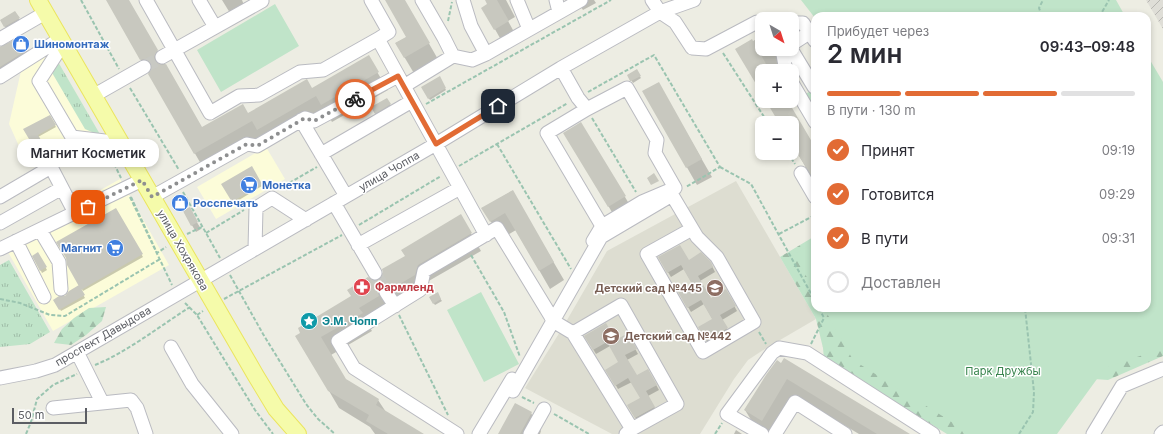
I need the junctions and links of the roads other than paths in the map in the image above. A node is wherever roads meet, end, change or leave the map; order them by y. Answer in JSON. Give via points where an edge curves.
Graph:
{"nodes":[{"id":1,"x":146,"y":0,"type":"edge"},
{"id":2,"x":199,"y":0,"type":"edge"},
{"id":3,"x":261,"y":0,"type":"edge"},
{"id":4,"x":370,"y":0,"type":"edge"},
{"id":5,"x":422,"y":0,"type":"edge"},
{"id":6,"x":464,"y":0,"type":"edge"},
{"id":7,"x":517,"y":0,"type":"edge"},
{"id":8,"x":581,"y":0,"type":"edge"},
{"id":9,"x":652,"y":0,"type":"edge"},
{"id":10,"x":694,"y":0,"type":"edge"},
{"id":11,"x":558,"y":6,"type":"edge"},
{"id":12,"x":42,"y":7,"type":"edge"},
{"id":13,"x":660,"y":12,"type":"junction"},
{"id":14,"x":755,"y":23,"type":"edge"},
{"id":15,"x":799,"y":23,"type":"edge"},
{"id":16,"x":215,"y":27,"type":"junction"},
{"id":17,"x":529,"y":29,"type":"junction"},
{"id":18,"x":811,"y":35,"type":"edge"},
{"id":19,"x":811,"y":37,"type":"edge"},
{"id":20,"x":0,"y":39,"type":"edge"},
{"id":21,"x":378,"y":39,"type":"junction"},
{"id":22,"x":62,"y":41,"type":"junction"},
{"id":23,"x":799,"y":42,"type":"edge"},
{"id":24,"x":174,"y":50,"type":"junction"},
{"id":25,"x":486,"y":54,"type":"junction"},
{"id":26,"x":453,"y":56,"type":"junction"},
{"id":27,"x":792,"y":56,"type":"edge"},
{"id":28,"x":162,"y":57,"type":"tunnel mouth"},
{"id":29,"x":144,"y":67,"type":"tunnel mouth"},
{"id":30,"x":561,"y":68,"type":"junction"},
{"id":31,"x":0,"y":77,"type":"edge"},
{"id":32,"x":401,"y":81,"type":"junction"},
{"id":33,"x":811,"y":83,"type":"edge"},
{"id":34,"x":799,"y":95,"type":"edge"},
{"id":35,"x":94,"y":96,"type":"junction"},
{"id":36,"x":412,"y":101,"type":"junction"},
{"id":37,"x":586,"y":109,"type":"junction"},
{"id":38,"x":811,"y":115,"type":"edge"},
{"id":39,"x":301,"y":120,"type":"junction"},
{"id":40,"x":121,"y":143,"type":"junction"},
{"id":41,"x":436,"y":144,"type":"junction"},
{"id":42,"x":321,"y":154,"type":"junction"},
{"id":43,"x":801,"y":174,"type":"dead end"},
{"id":44,"x":142,"y":180,"type":"junction"},
{"id":45,"x":62,"y":188,"type":"junction"},
{"id":46,"x":460,"y":188,"type":"junction"},
{"id":47,"x":811,"y":190,"type":"edge"},
{"id":48,"x":346,"y":196,"type":"junction"},
{"id":49,"x":0,"y":197,"type":"edge"},
{"id":50,"x":152,"y":197,"type":"junction"},
{"id":51,"x":334,"y":203,"type":"junction"},
{"id":52,"x":75,"y":213,"type":"junction"},
{"id":53,"x":306,"y":220,"type":"junction"},
{"id":54,"x":0,"y":223,"type":"edge"},
{"id":55,"x":602,"y":226,"type":"junction"},
{"id":56,"x":692,"y":229,"type":"junction"},
{"id":57,"x":40,"y":230,"type":"junction"},
{"id":58,"x":486,"y":235,"type":"junction"},
{"id":59,"x":16,"y":242,"type":"junction"},
{"id":60,"x":358,"y":245,"type":"junction"},
{"id":61,"x":0,"y":249,"type":"edge"},
{"id":62,"x":255,"y":249,"type":"junction"},
{"id":63,"x":375,"y":273,"type":"tunnel mouth"},
{"id":64,"x":200,"y":281,"type":"junction"},
{"id":65,"x":60,"y":289,"type":"dead end"},
{"id":66,"x":386,"y":292,"type":"tunnel mouth"},
{"id":67,"x":44,"y":297,"type":"dead end"},
{"id":68,"x":395,"y":306,"type":"junction"},
{"id":69,"x":551,"y":318,"type":"junction"},
{"id":70,"x":573,"y":332,"type":"junction"},
{"id":71,"x":171,"y":346,"type":"dead end"},
{"id":72,"x":77,"y":352,"type":"junction"},
{"id":73,"x":1163,"y":369,"type":"edge"},
{"id":74,"x":0,"y":378,"type":"edge"},
{"id":75,"x":512,"y":391,"type":"dead end"},
{"id":76,"x":102,"y":402,"type":"junction"},
{"id":77,"x":53,"y":408,"type":"dead end"},
{"id":78,"x":544,"y":409,"type":"dead end"},
{"id":79,"x":629,"y":432,"type":"edge"},
{"id":80,"x":146,"y":434,"type":"edge"},
{"id":81,"x":232,"y":434,"type":"edge"},
{"id":82,"x":298,"y":434,"type":"edge"},
{"id":83,"x":457,"y":434,"type":"edge"},
{"id":84,"x":479,"y":434,"type":"edge"},
{"id":85,"x":530,"y":434,"type":"edge"},
{"id":86,"x":762,"y":434,"type":"edge"},
{"id":87,"x":775,"y":434,"type":"edge"},
{"id":88,"x":845,"y":434,"type":"edge"},
{"id":89,"x":933,"y":434,"type":"edge"},
{"id":90,"x":1093,"y":434,"type":"edge"}],
"edges":[{"from":1,"to":24,"type":"street"},
{"from":2,"to":16,"type":"street"},
{"from":3,"to":16,"type":"street"},
{"from":4,"to":21,"type":"street","via":[[389,32]]},
{"from":5,"to":26,"type":"street"},
{"from":6,"to":25,"type":"street","via":[[471,26]]},
{"from":7,"to":17,"type":"street"},
{"from":8,"to":11,"type":"street"},
{"from":9,"to":13,"type":"street"},
{"from":10,"to":13,"type":"street","name":"улица Чоппа"},
{"from":11,"to":17,"type":"street"},
{"from":12,"to":20,"type":"street"},
{"from":12,"to":22,"type":"main road","name":"улица Хохрякова"},
{"from":13,"to":14,"type":"street","via":[[675,22],[692,48],[706,49]]},
{"from":13,"to":30,"type":"street","name":"улица Чоппа"},
{"from":15,"to":18,"type":"street","via":[[803,23]]},
{"from":16,"to":24,"type":"street"},
{"from":17,"to":25,"type":"street"},
{"from":19,"to":23,"type":"street"},
{"from":21,"to":24,"type":"street","via":[[323,70],[300,72],[259,95],[239,96],[210,113]]},
{"from":21,"to":32,"type":"street"},
{"from":22,"to":31,"type":"street"},
{"from":22,"to":35,"type":"main road","name":"улица Хохрякова"},
{"from":22,"to":40,"type":"street","via":[[38,81],[72,137]]},
{"from":24,"to":28,"type":"street"},
{"from":25,"to":26,"type":"street","via":[[472,60]]},
{"from":26,"to":32,"type":"street"},
{"from":27,"to":33,"type":"street"},
{"from":29,"to":35,"type":"street"},
{"from":30,"to":37,"type":"street"},
{"from":30,"to":41,"type":"street","name":"улица Чоппа"},
{"from":32,"to":36,"type":"street"},
{"from":32,"to":39,"type":"street","via":[[314,121],[305,118]]},
{"from":34,"to":38,"type":"street"},
{"from":35,"to":40,"type":"main road","name":"улица Хохрякова"},
{"from":36,"to":41,"type":"street"},
{"from":36,"to":42,"type":"street"},
{"from":37,"to":55,"type":"street","via":[[547,133]]},
{"from":37,"to":55,"type":"street","via":[[627,88],[657,140],[655,153],[675,188],[642,202]]},
{"from":39,"to":42,"type":"street"},
{"from":39,"to":50,"type":"street","via":[[257,146],[247,144]]},
{"from":40,"to":44,"type":"main road","name":"улица Хохрякова"},
{"from":41,"to":46,"type":"street"},
{"from":41,"to":48,"type":"street","name":"улица Чоппа"},
{"from":42,"to":48,"type":"street"},
{"from":43,"to":47,"type":"street"},
{"from":44,"to":50,"type":"main road","name":"улица Хохрякова"},
{"from":44,"to":52,"type":"street"},
{"from":45,"to":49,"type":"street","via":[[51,167]]},
{"from":45,"to":52,"type":"street"},
{"from":45,"to":54,"type":"street"},
{"from":46,"to":58,"type":"street"},
{"from":46,"to":60,"type":"street"},
{"from":48,"to":51,"type":"street","name":"улица Чоппа"},
{"from":50,"to":64,"type":"main road","name":"улица Хохрякова"},
{"from":51,"to":53,"type":"street","name":"улица Чоппа"},
{"from":51,"to":60,"type":"street"},
{"from":52,"to":57,"type":"street"},
{"from":53,"to":62,"type":"street","name":"улица Чоппа"},
{"from":53,"to":62,"type":"street","via":[[272,198],[256,208]]},
{"from":55,"to":69,"type":"street"},
{"from":56,"to":56,"type":"street","via":[[717,257],[754,322],[702,352],[647,254]]},
{"from":56,"to":69,"type":"street","via":[[672,195],[601,237]]},
{"from":57,"to":59,"type":"street"},
{"from":57,"to":65,"type":"street","via":[[59,262]]},
{"from":58,"to":68,"type":"street","via":[[424,271],[420,290]]},
{"from":58,"to":69,"type":"street","via":[[497,228]]},
{"from":59,"to":61,"type":"street"},
{"from":59,"to":67,"type":"street"},
{"from":60,"to":63,"type":"street"},
{"from":62,"to":64,"type":"street","name":"улица Чоппа"},
{"from":64,"to":72,"type":"street","name":"проспект Давыдова"},
{"from":64,"to":82,"type":"main road","name":"улица Хохрякова","via":[[276,409]]},
{"from":66,"to":68,"type":"street"},
{"from":68,"to":83,"type":"street","via":[[338,341],[354,368]]},
{"from":69,"to":70,"type":"street"},
{"from":69,"to":75,"type":"street"},
{"from":69,"to":84,"type":"street"},
{"from":70,"to":79,"type":"street"},
{"from":70,"to":79,"type":"street","via":[[621,305],[677,404]]},
{"from":71,"to":81,"type":"street","via":[[192,384]]},
{"from":72,"to":74,"type":"street","name":"проспект Давыдова","via":[[55,365]]},
{"from":72,"to":76,"type":"street"},
{"from":73,"to":90,"type":"street","via":[[1122,386]]},
{"from":76,"to":77,"type":"street"},
{"from":76,"to":80,"type":"street","via":[[131,400],[137,408]]},
{"from":78,"to":85,"type":"street"},
{"from":86,"to":89,"type":"street","via":[[728,414],[772,353],[779,348],[806,353]]},
{"from":87,"to":88,"type":"street","via":[[795,402]]}]}
